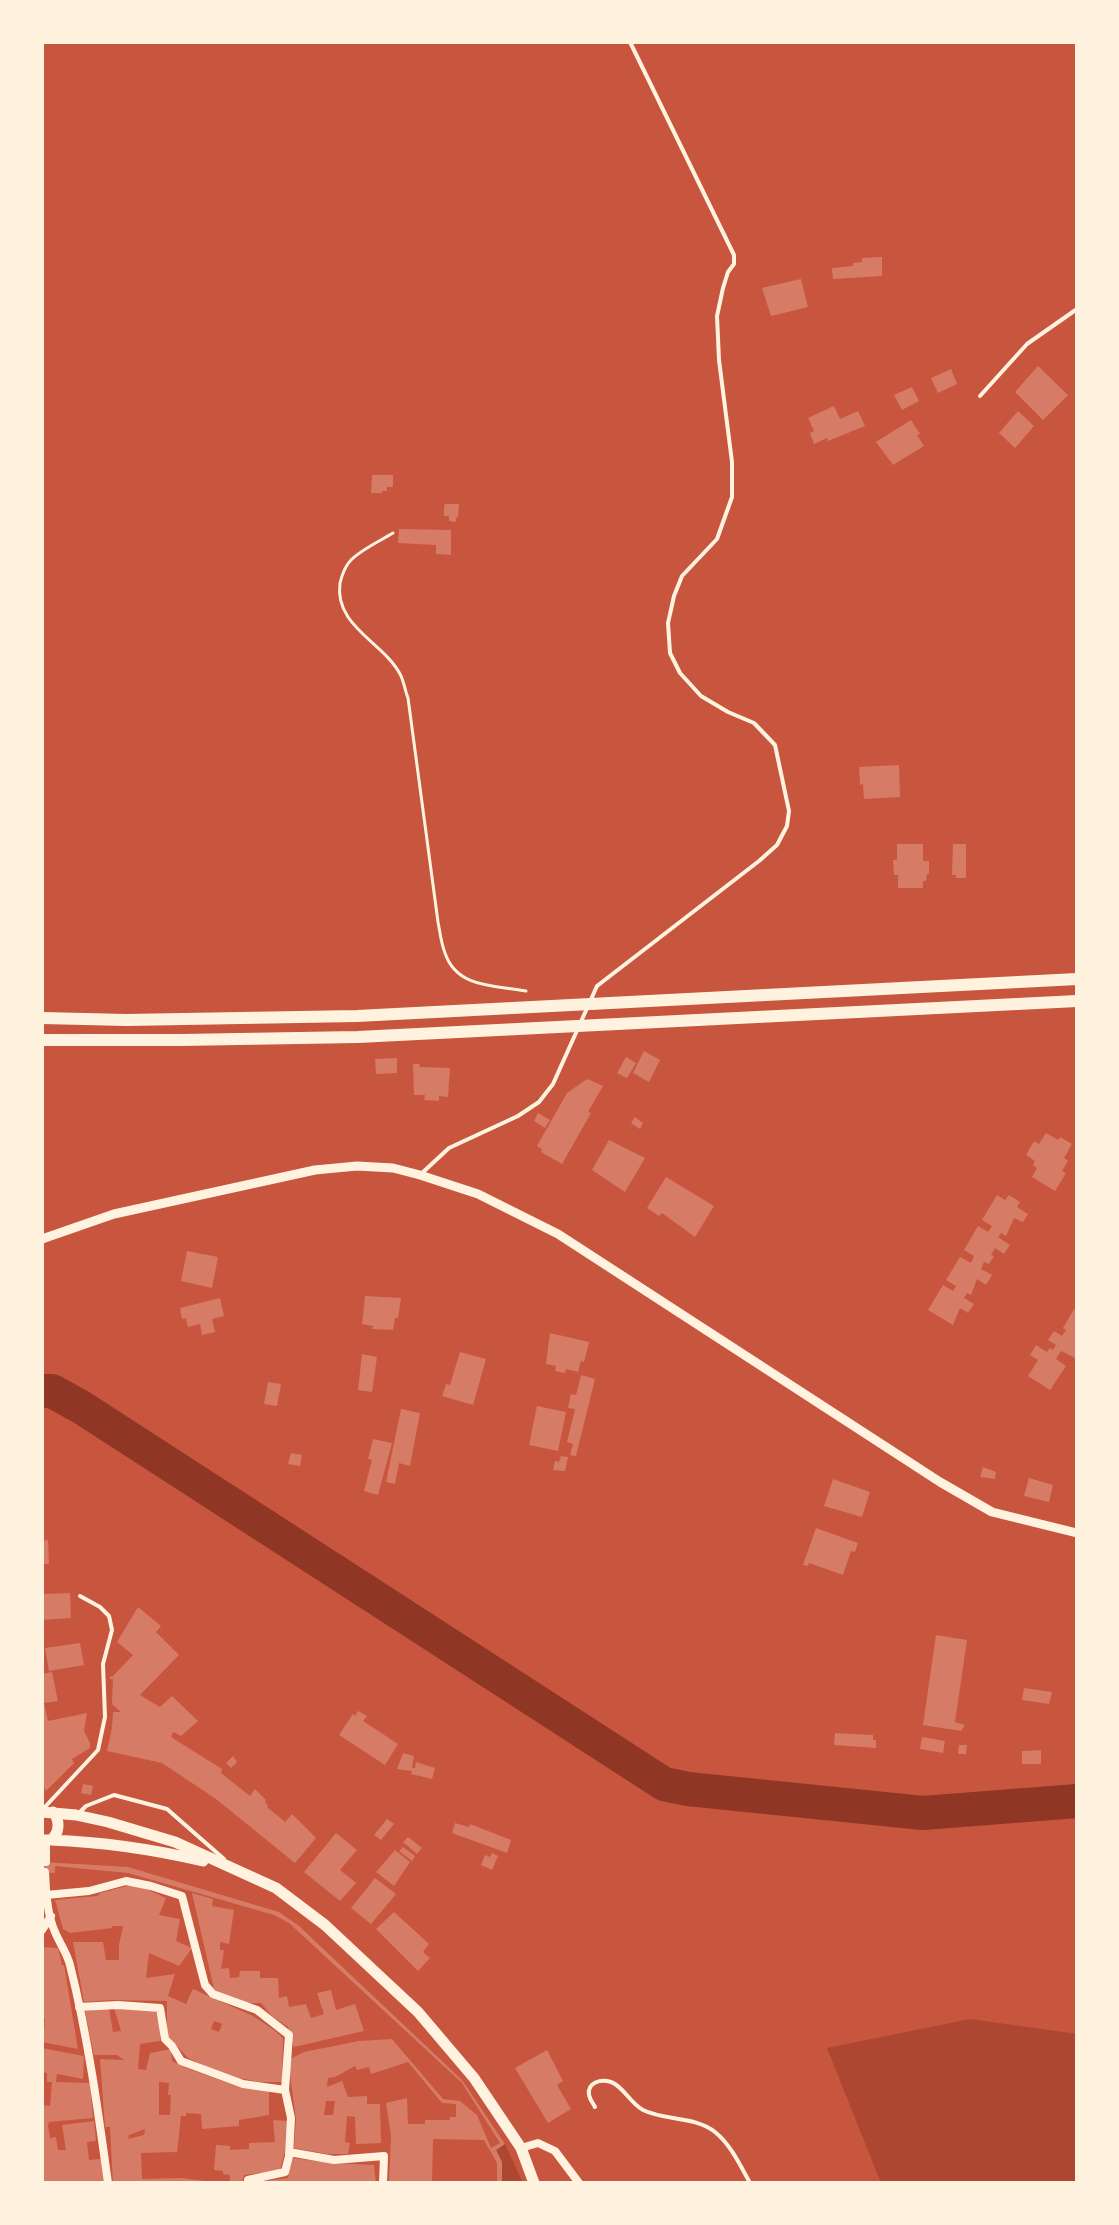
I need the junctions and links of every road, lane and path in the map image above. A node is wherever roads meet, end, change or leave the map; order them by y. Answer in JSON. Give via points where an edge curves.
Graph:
{"nodes":[{"id":1,"x":630,"y":42,"type":"edge"},
{"id":2,"x":1077,"y":309,"type":"edge"},
{"id":3,"x":980,"y":396,"type":"dead end"},
{"id":4,"x":393,"y":533,"type":"dead end"},
{"id":5,"x":1077,"y":979,"type":"edge"},
{"id":6,"x":535,"y":993,"type":"dead end"},
{"id":7,"x":1077,"y":1001,"type":"edge"},
{"id":8,"x":42,"y":1018,"type":"edge"},
{"id":9,"x":42,"y":1040,"type":"edge"},
{"id":10,"x":420,"y":1175,"type":"junction"},
{"id":11,"x":42,"y":1239,"type":"edge"},
{"id":12,"x":1077,"y":1533,"type":"edge"},
{"id":13,"x":80,"y":1596,"type":"dead end"},
{"id":14,"x":46,"y":1812,"type":"edge"},
{"id":15,"x":76,"y":1815,"type":"junction"},
{"id":16,"x":46,"y":1840,"type":"edge"},
{"id":17,"x":235,"y":1869,"type":"junction"},
{"id":18,"x":44,"y":1895,"type":"edge"},
{"id":19,"x":51,"y":1916,"type":"junction"},
{"id":20,"x":42,"y":1930,"type":"edge"},
{"id":21,"x":79,"y":2007,"type":"junction"},
{"id":22,"x":285,"y":2090,"type":"junction"},
{"id":23,"x":595,"y":2107,"type":"dead end"},
{"id":24,"x":521,"y":2148,"type":"junction"},
{"id":25,"x":289,"y":2152,"type":"junction"},
{"id":26,"x":578,"y":2180,"type":"edge"},
{"id":27,"x":108,"y":2183,"type":"edge"},
{"id":28,"x":248,"y":2183,"type":"edge"},
{"id":29,"x":383,"y":2183,"type":"edge"},
{"id":30,"x":534,"y":2183,"type":"edge"},
{"id":31,"x":750,"y":2183,"type":"edge"}],
"edges":[{"from":1,"to":10,"type":"lane","via":[[734,255],[717,316],[732,497],[717,539],[682,576],[674,596],[668,623],[670,653],[701,696],[754,723],[775,745],[789,811],[787,826],[777,845],[759,861],[597,986],[553,1084],[539,1102],[449,1148]]},
{"from":2,"to":3,"type":"lane","via":[[1027,344]]},
{"from":4,"to":6,"type":"path","via":[[350,560],[339,591],[353,625],[400,674],[408,698],[444,952],[469,981]]},
{"from":5,"to":8,"type":"highway","via":[[357,1016]]},
{"from":7,"to":9,"type":"highway","via":[[358,1037]]},
{"from":10,"to":11,"type":"street","via":[[357,1166],[315,1170],[114,1214]]},
{"from":10,"to":12,"type":"street","via":[[478,1194],[558,1234],[992,1512]]},
{"from":13,"to":14,"type":"lane","via":[[109,1616],[112,1630],[103,1664],[105,1717],[98,1750]]},
{"from":14,"to":15,"type":"main road"},
{"from":14,"to":16,"type":"main road","via":[[58,1824],[55,1837]]},
{"from":15,"to":17,"type":"main road","via":[[175,1842]]},
{"from":15,"to":17,"type":"lane","via":[[114,1795],[167,1809]]},
{"from":16,"to":17,"type":"main road","via":[[146,1848]]},
{"from":16,"to":18,"type":"street"},
{"from":17,"to":24,"type":"main road","via":[[276,1888],[325,1925],[418,2012],[474,2078]]},
{"from":18,"to":19,"type":"street"},
{"from":18,"to":22,"type":"street","via":[[126,1881],[182,1896],[205,1985],[213,1994],[257,2010],[289,2035]]},
{"from":19,"to":20,"type":"street"},
{"from":19,"to":21,"type":"street"},
{"from":21,"to":22,"type":"street","via":[[160,2008],[165,2039],[181,2061],[243,2084]]},
{"from":21,"to":27,"type":"street"},
{"from":22,"to":25,"type":"street","via":[[291,2118]]},
{"from":23,"to":31,"type":"lane","via":[[590,2087],[609,2081],[645,2111],[712,2129]]},
{"from":24,"to":26,"type":"street","via":[[538,2143],[555,2151]]},
{"from":24,"to":30,"type":"main road"},
{"from":25,"to":28,"type":"street","via":[[285,2172]]},
{"from":25,"to":29,"type":"street","via":[[334,2160],[384,2156]]}]}
